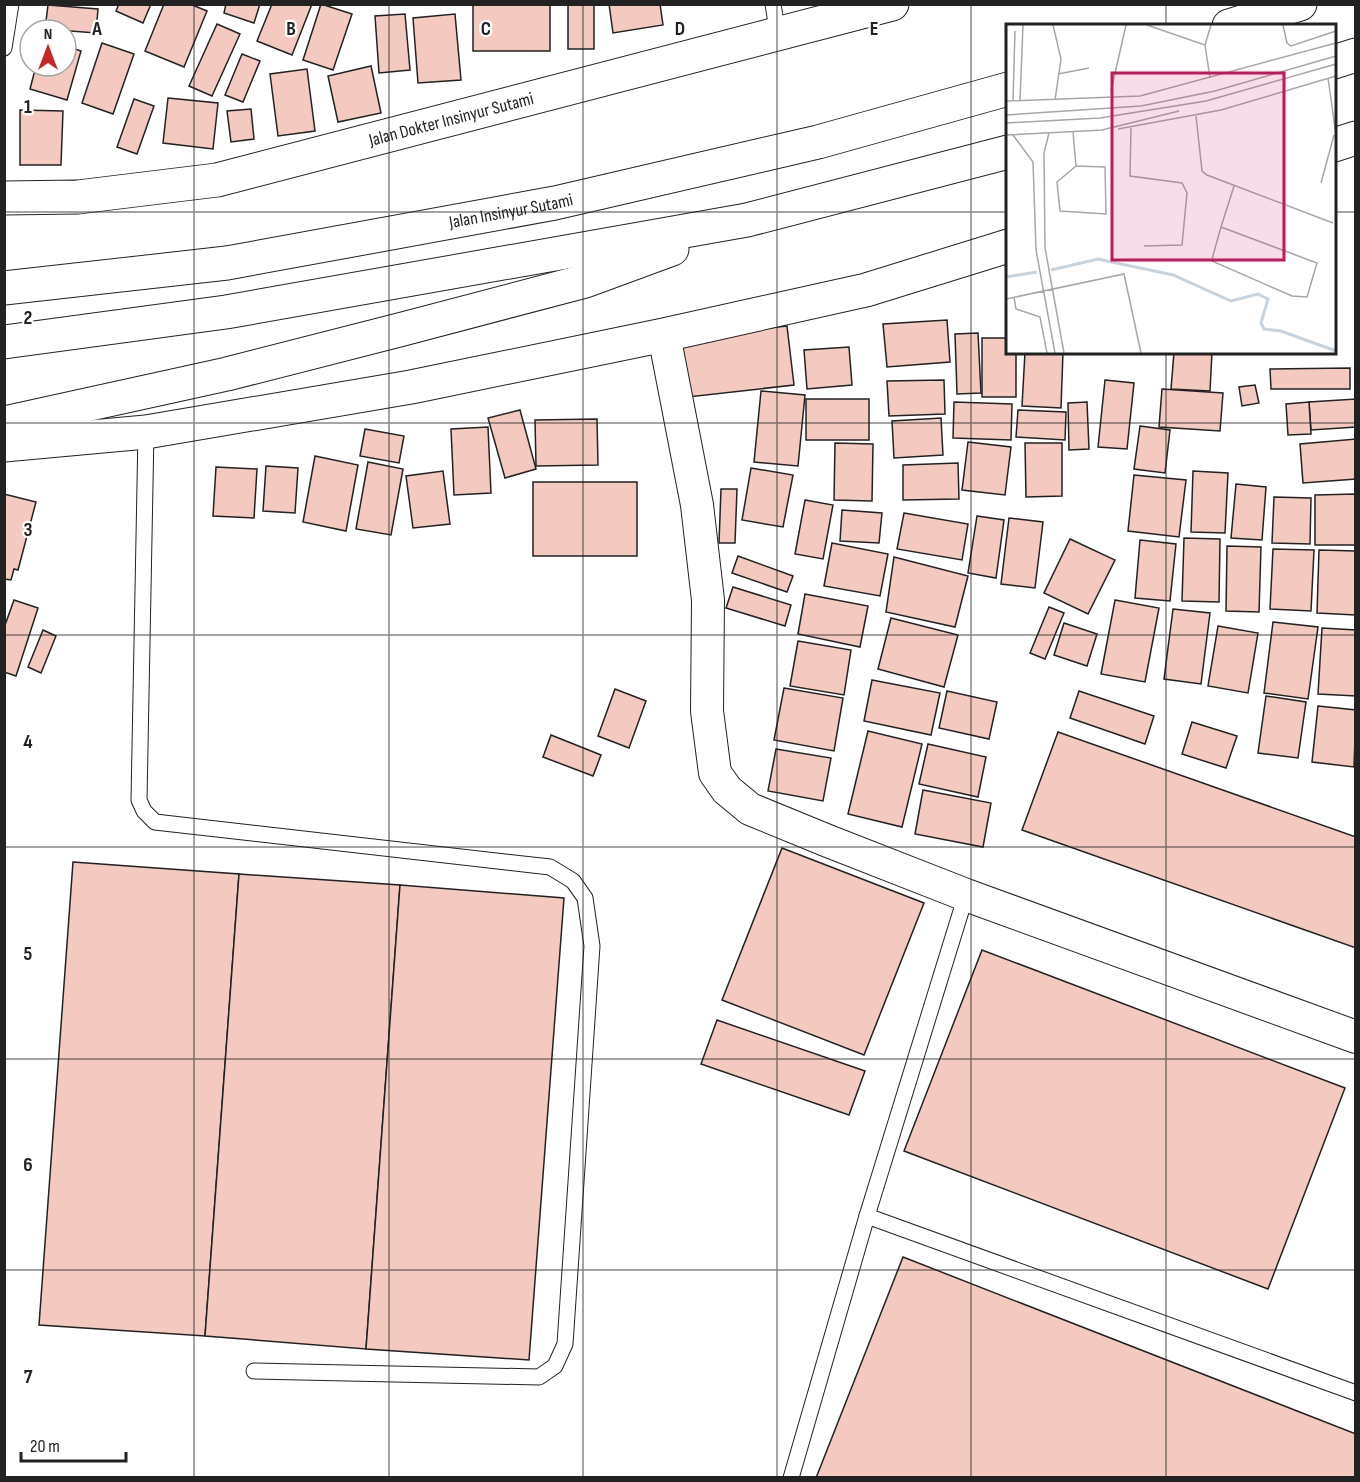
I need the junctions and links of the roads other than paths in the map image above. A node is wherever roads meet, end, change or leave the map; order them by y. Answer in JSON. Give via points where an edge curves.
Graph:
{"nodes":[{"id":1,"x":11,"y":4,"type":"edge"},
{"id":2,"x":892,"y":4,"type":"edge"},
{"id":3,"x":1300,"y":4,"type":"edge"},
{"id":4,"x":775,"y":20,"type":"edge"},
{"id":5,"x":1235,"y":24,"type":"edge"},
{"id":6,"x":4,"y":48,"type":"edge"},
{"id":7,"x":1356,"y":55,"type":"edge"},
{"id":8,"x":1336,"y":62,"type":"edge"},
{"id":9,"x":1006,"y":90,"type":"edge"},
{"id":10,"x":1356,"y":138,"type":"edge"},
{"id":11,"x":1336,"y":145,"type":"edge"},
{"id":12,"x":1006,"y":153,"type":"edge"},
{"id":13,"x":4,"y":198,"type":"edge"},
{"id":14,"x":747,"y":220,"type":"junction"},
{"id":15,"x":1006,"y":247,"type":"edge"},
{"id":16,"x":4,"y":288,"type":"edge"},
{"id":17,"x":664,"y":335,"type":"junction"},
{"id":18,"x":4,"y":342,"type":"edge"},
{"id":19,"x":4,"y":423,"type":"edge"},
{"id":20,"x":146,"y":432,"type":"junction"},
{"id":21,"x":4,"y":445,"type":"edge"},
{"id":22,"x":966,"y":895,"type":"junction"},
{"id":23,"x":1356,"y":1037,"type":"edge"},
{"id":24,"x":867,"y":1216,"type":"junction"},
{"id":25,"x":254,"y":1371,"type":"dead end"},
{"id":26,"x":1356,"y":1394,"type":"edge"},
{"id":27,"x":791,"y":1478,"type":"edge"}],
"edges":[{"from":1,"to":6,"type":"lane"},
{"from":2,"to":4,"type":"main road","name":"Jalan Dokter Insinyur Sutami"},
{"from":3,"to":5,"type":"main road"},
{"from":4,"to":13,"type":"main road","name":"Jalan Dokter Insinyur Sutami","via":[[217,180],[78,197]]},
{"from":7,"to":8,"type":"main road"},
{"from":9,"to":16,"type":"main road","name":"Jalan Insinyur Sutami","via":[[818,142],[555,202],[227,263]]},
{"from":10,"to":11,"type":"main road"},
{"from":12,"to":14,"type":"main road"},
{"from":14,"to":18,"type":"main road","via":[[226,312]]},
{"from":14,"to":19,"type":"main road","via":[[585,281],[227,374]]},
{"from":15,"to":17,"type":"main road","via":[[867,290]]},
{"from":17,"to":20,"type":"main road","via":[[411,387]]},
{"from":17,"to":22,"type":"street","via":[[697,504],[708,600],[707,711],[715,773],[727,790],[750,809]]},
{"from":20,"to":21,"type":"main road"},
{"from":20,"to":25,"type":"lane","via":[[139,800],[144,811],[155,822],[550,867],[573,881],[585,898],[592,946],[565,1344],[555,1366],[539,1377]]},
{"from":22,"to":23,"type":"street"},
{"from":22,"to":24,"type":"lane"},
{"from":24,"to":26,"type":"lane"},
{"from":24,"to":27,"type":"lane"}]}
